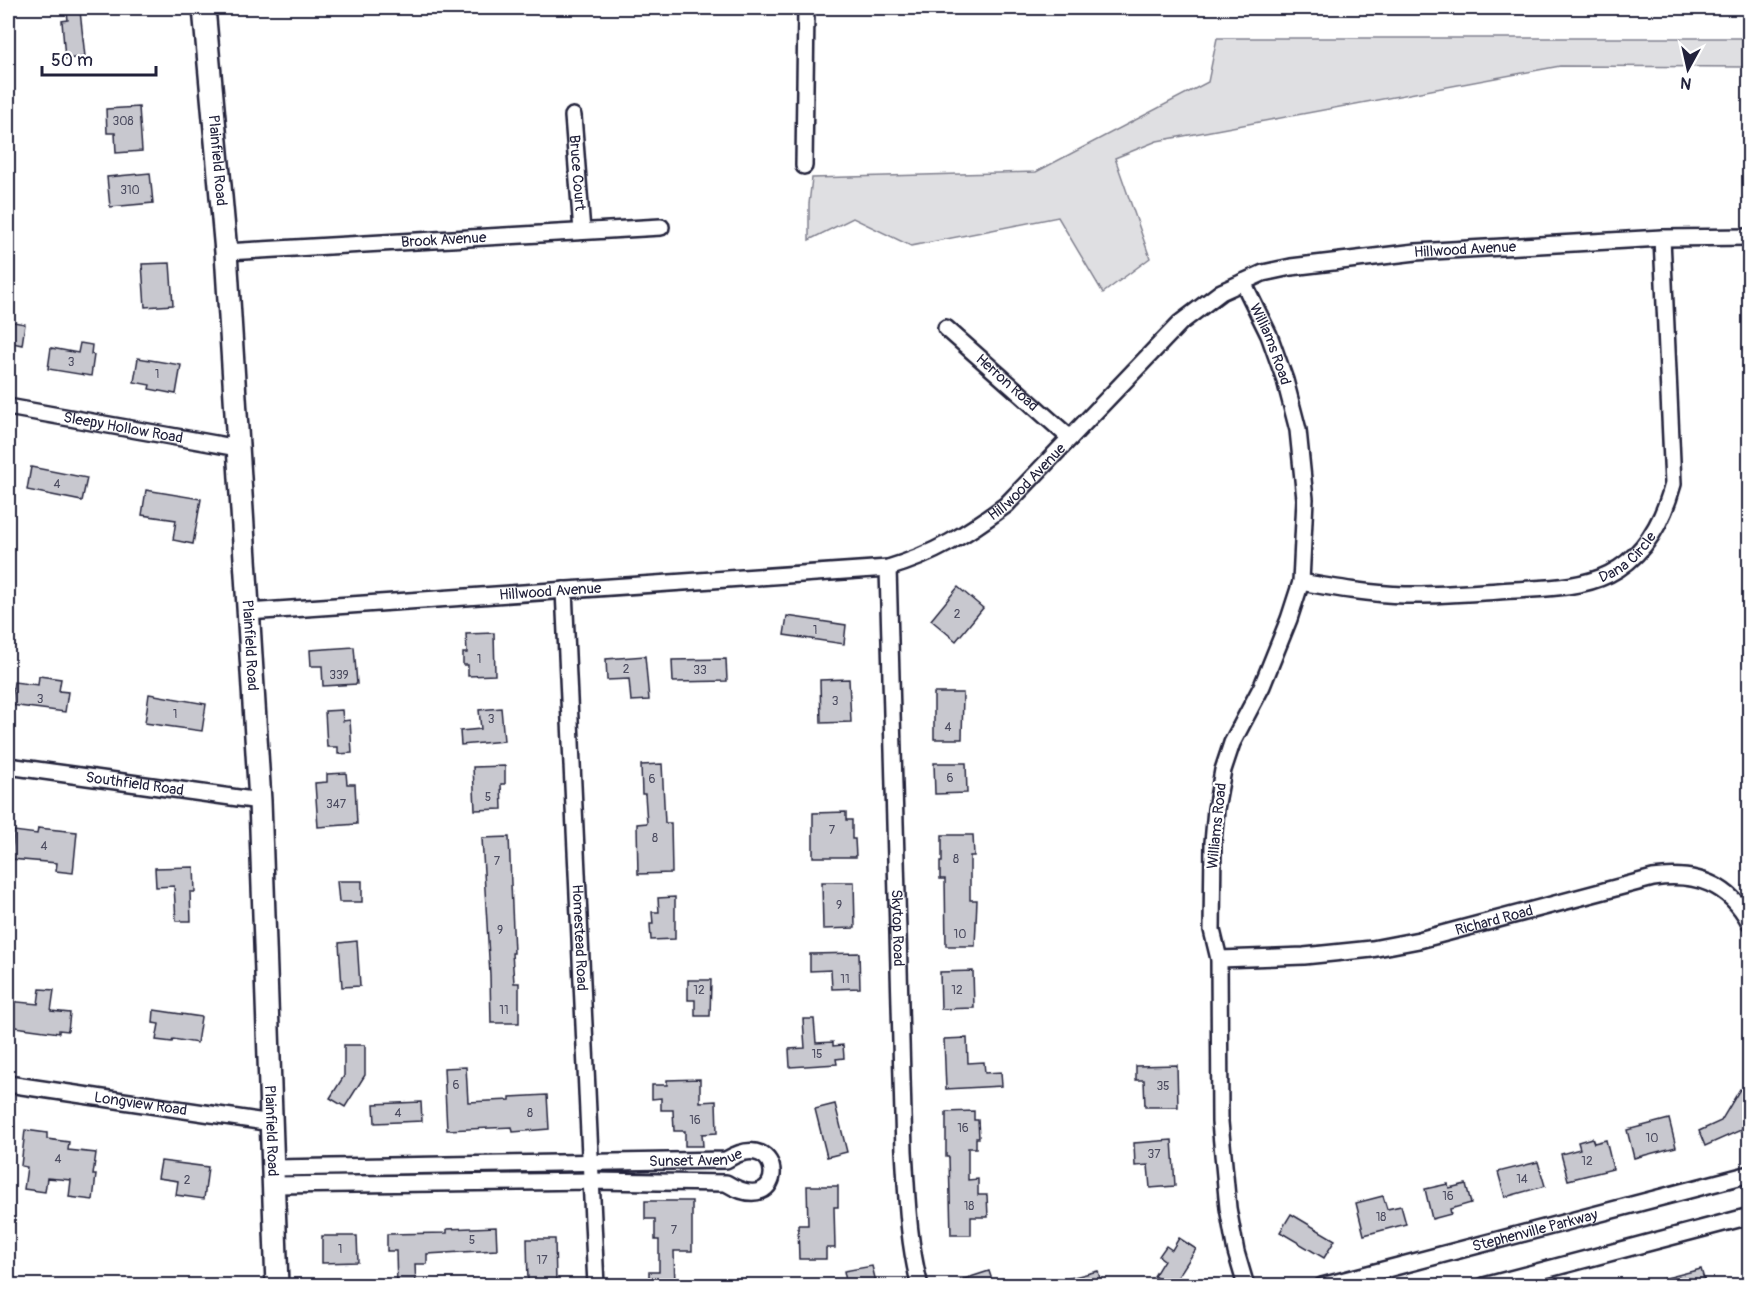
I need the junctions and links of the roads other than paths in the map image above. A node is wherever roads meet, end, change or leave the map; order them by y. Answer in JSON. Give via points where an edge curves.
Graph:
{"nodes":[{"id":1,"x":204,"y":8,"type":"edge"},
{"id":2,"x":806,"y":8,"type":"edge"},
{"id":3,"x":573,"y":116,"type":"dead end"},
{"id":4,"x":804,"y":166,"type":"dead end"},
{"id":5,"x":661,"y":227,"type":"dead end"},
{"id":6,"x":582,"y":231,"type":"junction"},
{"id":7,"x":1749,"y":237,"type":"edge"},
{"id":8,"x":1662,"y":238,"type":"junction"},
{"id":9,"x":226,"y":252,"type":"junction"},
{"id":10,"x":1243,"y":282,"type":"junction"},
{"id":11,"x":946,"y":328,"type":"dead end"},
{"id":12,"x":8,"y":407,"type":"edge"},
{"id":13,"x":1070,"y":438,"type":"junction"},
{"id":14,"x":238,"y":448,"type":"junction"},
{"id":15,"x":888,"y":568,"type":"junction"},
{"id":16,"x":1301,"y":582,"type":"junction"},
{"id":17,"x":564,"y":590,"type":"junction"},
{"id":18,"x":248,"y":612,"type":"junction"},
{"id":19,"x":8,"y":766,"type":"edge"},
{"id":20,"x":260,"y":801,"type":"junction"},
{"id":21,"x":1749,"y":923,"type":"edge"},
{"id":22,"x":1219,"y":959,"type":"junction"},
{"id":23,"x":8,"y":1084,"type":"edge"},
{"id":24,"x":272,"y":1124,"type":"junction"},
{"id":25,"x":592,"y":1164,"type":"junction"},
{"id":26,"x":1749,"y":1173,"type":"edge"},
{"id":27,"x":274,"y":1176,"type":"junction"},
{"id":28,"x":592,"y":1181,"type":"junction"},
{"id":29,"x":1749,"y":1216,"type":"edge"},
{"id":30,"x":277,"y":1286,"type":"edge"},
{"id":31,"x":596,"y":1286,"type":"edge"},
{"id":32,"x":920,"y":1286,"type":"edge"},
{"id":33,"x":1246,"y":1286,"type":"edge"},
{"id":34,"x":1322,"y":1286,"type":"edge"},
{"id":35,"x":1484,"y":1286,"type":"edge"}],
"edges":[{"from":1,"to":9,"type":"street","name":"Plainfield Road"},
{"from":2,"to":4,"type":"street"},
{"from":3,"to":6,"type":"street","name":"Bruce Court"},
{"from":5,"to":6,"type":"street","name":"Brook Avenue"},
{"from":6,"to":9,"type":"street","name":"Brook Avenue"},
{"from":7,"to":8,"type":"street","name":"Hillwood Avenue"},
{"from":8,"to":10,"type":"street","name":"Hillwood Avenue","via":[[1416,252],[1291,267]]},
{"from":8,"to":16,"type":"street","name":"Dana Circle","via":[[1673,484],[1655,531],[1628,562],[1610,574],[1577,585],[1467,593],[1404,595]]},
{"from":9,"to":14,"type":"street","name":"Plainfield Road"},
{"from":10,"to":13,"type":"street","name":"Hillwood Avenue","via":[[1221,292],[1180,324]]},
{"from":10,"to":16,"type":"street","name":"Williams Road","via":[[1269,335],[1298,430],[1305,499]]},
{"from":11,"to":13,"type":"street","name":"Herron Road"},
{"from":12,"to":14,"type":"street","name":"Sleepy Hollow Road"},
{"from":13,"to":15,"type":"street","name":"Hillwood Avenue","via":[[1006,505],[978,526],[939,549]]},
{"from":14,"to":18,"type":"street","name":"Plainfield Road"},
{"from":15,"to":17,"type":"street","name":"Hillwood Avenue"},
{"from":15,"to":32,"type":"street","name":"Skytop Road","via":[[904,1151],[910,1230]]},
{"from":16,"to":22,"type":"street","name":"Williams Road","via":[[1262,686],[1232,743],[1223,770],[1213,853],[1212,930]]},
{"from":17,"to":18,"type":"street","name":"Hillwood Avenue"},
{"from":17,"to":25,"type":"street","name":"Homestead Road"},
{"from":18,"to":20,"type":"street","name":"Plainfield Road"},
{"from":19,"to":20,"type":"street","name":"Southfield Road"},
{"from":20,"to":24,"type":"street","name":"Plainfield Road"},
{"from":21,"to":22,"type":"street","name":"Richard Road","via":[[1719,888],[1685,875],[1669,875],[1372,949]]},
{"from":22,"to":33,"type":"street","name":"Williams Road","via":[[1223,1166],[1236,1252]]},
{"from":23,"to":24,"type":"street","name":"Longview Road"},
{"from":24,"to":27,"type":"street","name":"Plainfield Road"},
{"from":25,"to":27,"type":"street","name":"Sunset Avenue"},
{"from":25,"to":28,"type":"street","name":"Homestead Road"},
{"from":25,"to":28,"type":"street","name":"Sunset Avenue","via":[[726,1160],[748,1151],[768,1159],[773,1174],[765,1188],[752,1193],[726,1183]]},
{"from":26,"to":34,"type":"street","name":"Stephenville Parkway"},
{"from":27,"to":28,"type":"street","name":"Sunset Avenue"},
{"from":27,"to":30,"type":"street","name":"Plainfield Road"},
{"from":28,"to":31,"type":"street","name":"Homestead Road"},
{"from":29,"to":35,"type":"street"}]}
